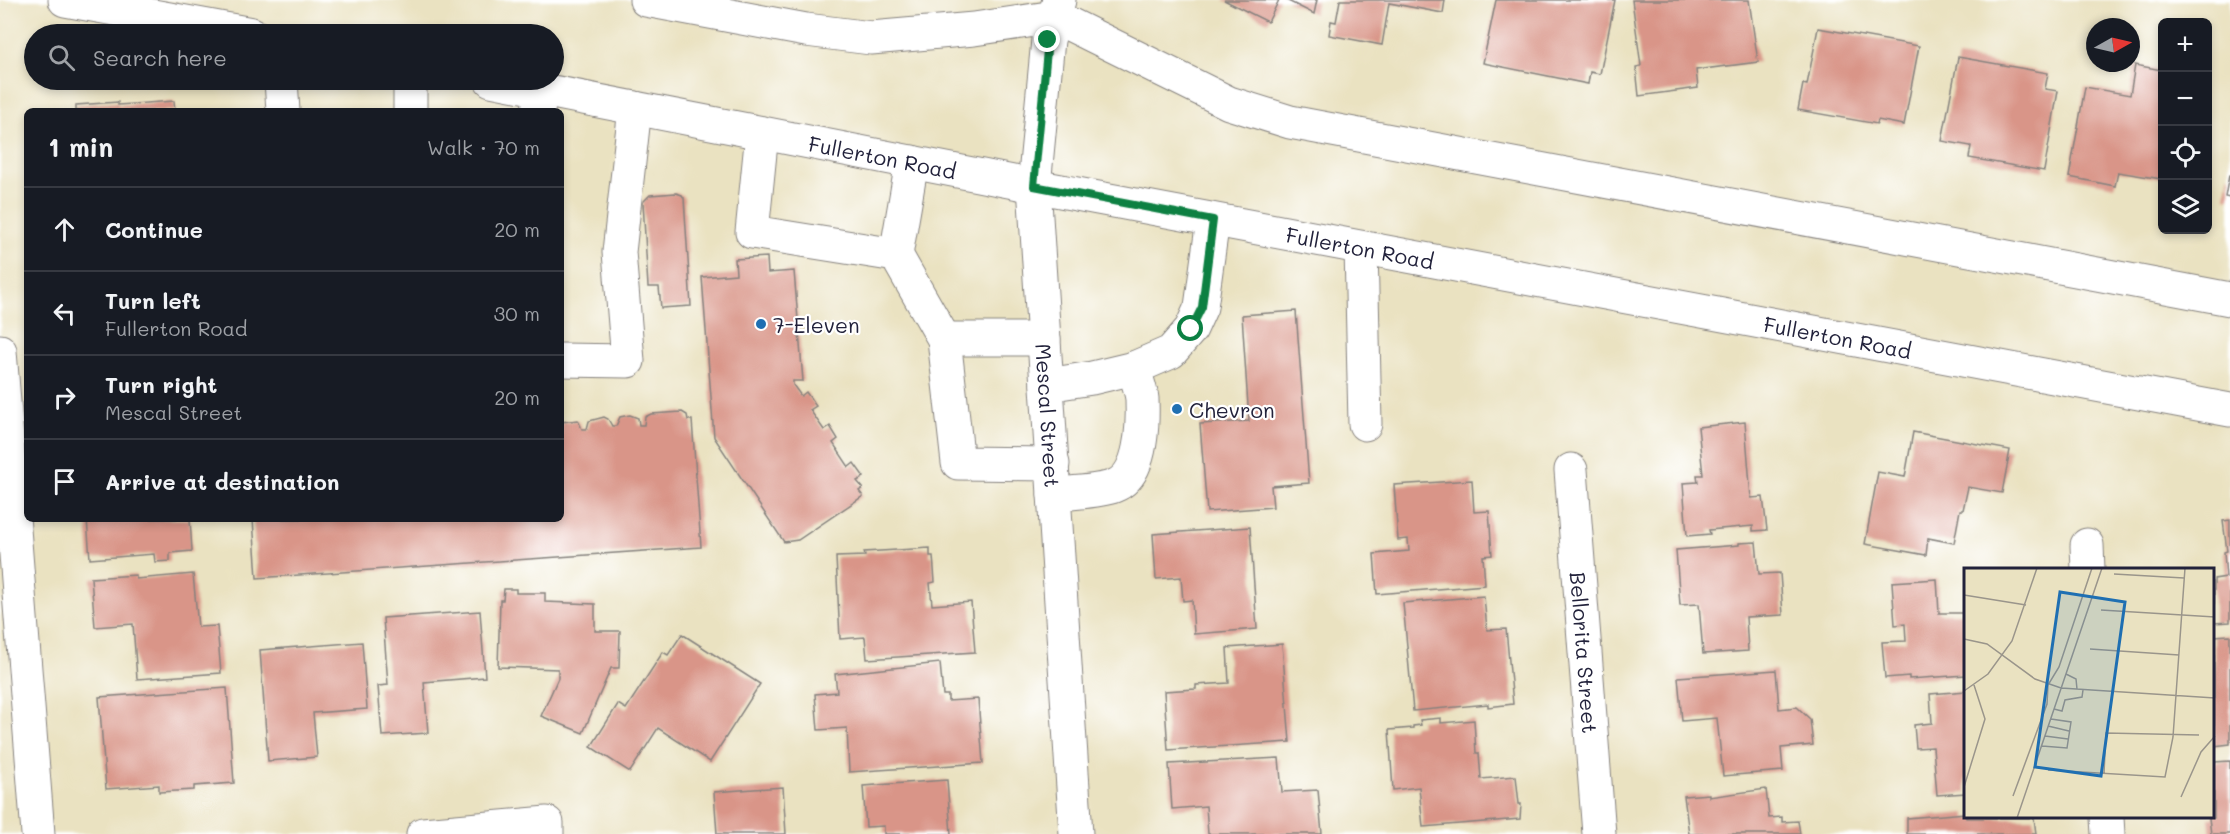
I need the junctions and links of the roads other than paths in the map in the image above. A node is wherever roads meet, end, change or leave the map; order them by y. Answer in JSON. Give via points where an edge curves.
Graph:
{"nodes":[{"id":1,"x":65,"y":0,"type":"edge"},
{"id":2,"x":646,"y":0,"type":"edge"},
{"id":3,"x":1057,"y":9,"type":"edge"},
{"id":4,"x":197,"y":24,"type":"edge"},
{"id":5,"x":282,"y":90,"type":"edge"},
{"id":6,"x":410,"y":90,"type":"edge"},
{"id":7,"x":516,"y":90,"type":"edge"},
{"id":8,"x":540,"y":100,"type":"edge"},
{"id":9,"x":283,"y":108,"type":"edge"},
{"id":10,"x":410,"y":108,"type":"edge"},
{"id":11,"x":635,"y":108,"type":"junction"},
{"id":12,"x":762,"y":133,"type":"junction"},
{"id":13,"x":912,"y":162,"type":"junction"},
{"id":14,"x":1034,"y":186,"type":"junction"},
{"id":15,"x":1213,"y":220,"type":"junction"},
{"id":16,"x":1361,"y":248,"type":"junction"},
{"id":17,"x":896,"y":255,"type":"junction"},
{"id":18,"x":2230,"y":299,"type":"edge"},
{"id":19,"x":944,"y":339,"type":"junction"},
{"id":20,"x":1044,"y":339,"type":"junction"},
{"id":21,"x":0,"y":351,"type":"edge"},
{"id":22,"x":564,"y":360,"type":"edge"},
{"id":23,"x":1134,"y":368,"type":"junction"},
{"id":24,"x":1047,"y":385,"type":"junction"},
{"id":25,"x":2230,"y":410,"type":"edge"},
{"id":26,"x":1365,"y":424,"type":"dead end"},
{"id":27,"x":1571,"y":470,"type":"dead end"},
{"id":28,"x":1053,"y":479,"type":"junction"},
{"id":29,"x":2107,"y":819,"type":"edge"},
{"id":30,"x":547,"y":828,"type":"edge"},
{"id":31,"x":38,"y":834,"type":"edge"},
{"id":32,"x":423,"y":834,"type":"edge"},
{"id":33,"x":1076,"y":834,"type":"edge"},
{"id":34,"x":1599,"y":834,"type":"edge"},
{"id":35,"x":2108,"y":834,"type":"edge"}],
"edges":[{"from":1,"to":4,"type":"street"},
{"from":2,"to":3,"type":"street","via":[[871,38],[974,29]]},
{"from":3,"to":14,"type":"street","name":"Mescal Street","via":[[1048,40]]},
{"from":3,"to":18,"type":"street","via":[[1229,103],[1290,122]]},
{"from":5,"to":9,"type":"street"},
{"from":6,"to":10,"type":"street"},
{"from":7,"to":8,"type":"street","name":"Fullerton Road"},
{"from":8,"to":11,"type":"street","name":"Fullerton Road"},
{"from":11,"to":12,"type":"street","name":"Fullerton Road"},
{"from":11,"to":22,"type":"street","via":[[619,252],[628,361]]},
{"from":12,"to":13,"type":"street","name":"Fullerton Road"},
{"from":12,"to":17,"type":"street","via":[[752,232]]},
{"from":13,"to":14,"type":"street","name":"Fullerton Road"},
{"from":13,"to":17,"type":"street"},
{"from":14,"to":15,"type":"street","name":"Fullerton Road"},
{"from":14,"to":20,"type":"street","name":"Mescal Street"},
{"from":15,"to":16,"type":"street","name":"Fullerton Road"},
{"from":15,"to":23,"type":"street","via":[[1202,307],[1191,329],[1171,352]]},
{"from":16,"to":25,"type":"street","name":"Fullerton Road"},
{"from":16,"to":26,"type":"street"},
{"from":17,"to":19,"type":"street"},
{"from":19,"to":20,"type":"street"},
{"from":19,"to":28,"type":"street","via":[[958,463]]},
{"from":20,"to":24,"type":"street","name":"Mescal Street"},
{"from":21,"to":31,"type":"street"},
{"from":23,"to":24,"type":"street"},
{"from":23,"to":28,"type":"street","via":[[1142,398],[1136,464],[1125,479],[1113,486]]},
{"from":24,"to":28,"type":"street","name":"Mescal Street"},
{"from":27,"to":34,"type":"street","name":"Bellorita Street"},
{"from":28,"to":33,"type":"street","name":"Mescal Street"},
{"from":29,"to":35,"type":"street"},
{"from":30,"to":32,"type":"street"}]}
